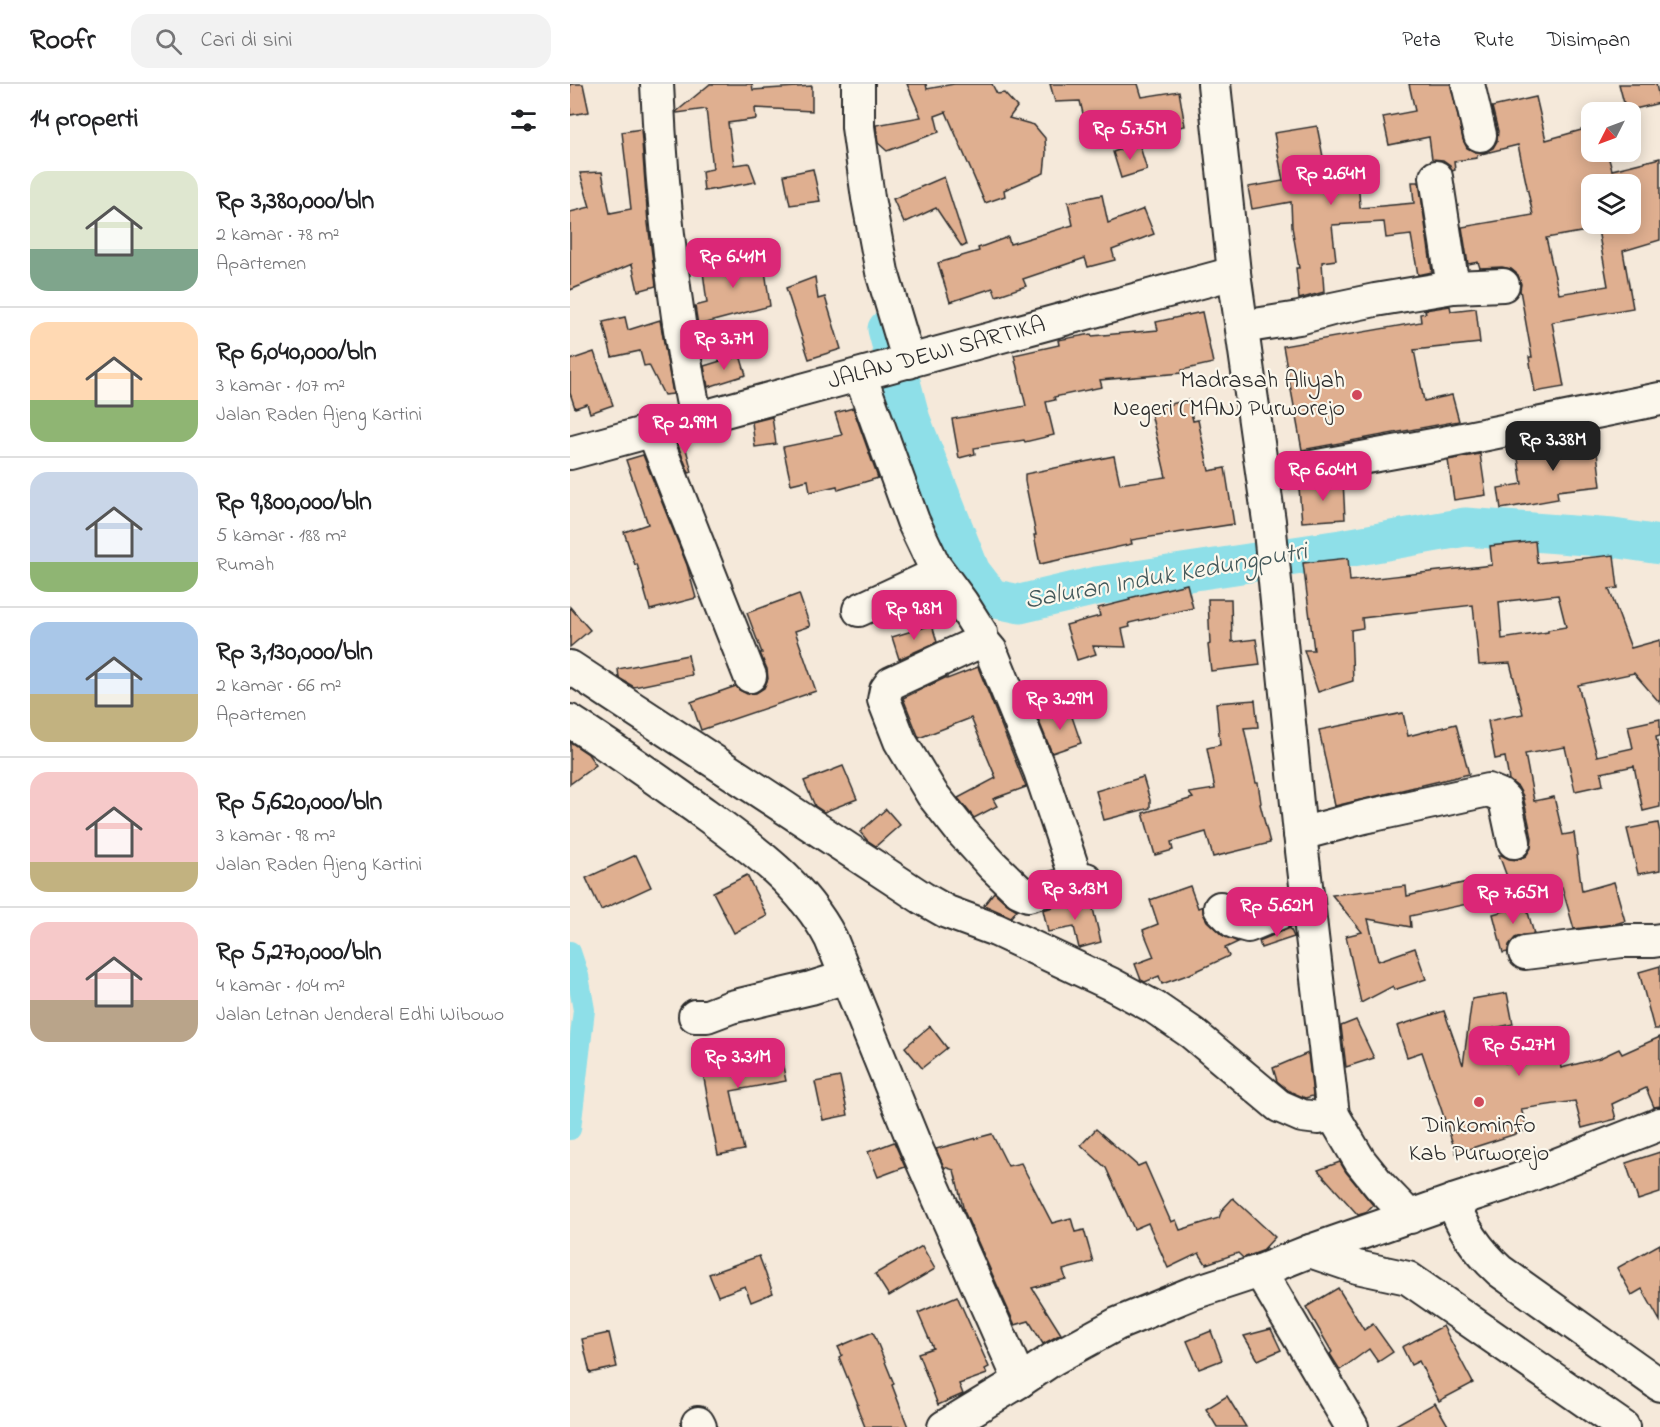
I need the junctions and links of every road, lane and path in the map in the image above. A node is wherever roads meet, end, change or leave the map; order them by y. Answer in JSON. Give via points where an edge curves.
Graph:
{"nodes":[{"id":1,"x":657,"y":84,"type":"edge"},
{"id":2,"x":858,"y":84,"type":"edge"},
{"id":3,"x":1214,"y":84,"type":"edge"},
{"id":4,"x":1468,"y":84,"type":"edge"},
{"id":5,"x":1480,"y":135,"type":"dead end"},
{"id":6,"x":1436,"y":177,"type":"dead end"},
{"id":7,"x":1234,"y":273,"type":"junction"},
{"id":8,"x":1503,"y":285,"type":"dead end"},
{"id":9,"x":1453,"y":287,"type":"junction"},
{"id":10,"x":1242,"y":327,"type":"junction"},
{"id":11,"x":908,"y":362,"type":"junction"},
{"id":12,"x":865,"y":374,"type":"junction"},
{"id":13,"x":1660,"y":399,"type":"edge"},
{"id":14,"x":696,"y":419,"type":"junction"},
{"id":15,"x":652,"y":431,"type":"junction"},
{"id":16,"x":570,"y":453,"type":"edge"},
{"id":17,"x":1263,"y":476,"type":"junction"},
{"id":18,"x":939,"y":573,"type":"junction"},
{"id":19,"x":859,"y":610,"type":"dead end"},
{"id":20,"x":980,"y":638,"type":"junction"},
{"id":21,"x":570,"y":667,"type":"edge"},
{"id":22,"x":750,"y":676,"type":"dead end"},
{"id":23,"x":570,"y":720,"type":"edge"},
{"id":24,"x":1300,"y":834,"type":"junction"},
{"id":25,"x":1514,"y":842,"type":"dead end"},
{"id":26,"x":1308,"y":902,"type":"junction"},
{"id":27,"x":1220,"y":908,"type":"dead end"},
{"id":28,"x":1660,"y":940,"type":"edge"},
{"id":29,"x":1525,"y":953,"type":"dead end"},
{"id":30,"x":846,"y":977,"type":"junction"},
{"id":31,"x":695,"y":1016,"type":"dead end"},
{"id":32,"x":1334,"y":1115,"type":"junction"},
{"id":33,"x":1660,"y":1124,"type":"edge"},
{"id":34,"x":1453,"y":1201,"type":"junction"},
{"id":35,"x":1410,"y":1217,"type":"junction"},
{"id":36,"x":1310,"y":1251,"type":"junction"},
{"id":37,"x":1260,"y":1271,"type":"junction"},
{"id":38,"x":1020,"y":1381,"type":"junction"},
{"id":39,"x":1660,"y":1385,"type":"edge"},
{"id":40,"x":944,"y":1427,"type":"edge"},
{"id":41,"x":1352,"y":1427,"type":"edge"},
{"id":42,"x":1623,"y":1427,"type":"edge"}],
"edges":[{"from":1,"to":14,"type":"street","via":[[671,268]]},
{"from":2,"to":11,"type":"street","via":[[858,127],[868,198],[882,272]]},
{"from":3,"to":7,"type":"street"},
{"from":4,"to":5,"type":"street"},
{"from":6,"to":9,"type":"street"},
{"from":7,"to":10,"type":"street"},
{"from":7,"to":11,"type":"street","name":"JALAN DEWI SARTIKA"},
{"from":8,"to":9,"type":"street"},
{"from":9,"to":10,"type":"street"},
{"from":10,"to":17,"type":"street"},
{"from":11,"to":12,"type":"street","name":"JALAN DEWI SARTIKA"},
{"from":12,"to":14,"type":"street","name":"JALAN DEWI SARTIKA"},
{"from":12,"to":18,"type":"street","via":[[913,521]]},
{"from":13,"to":17,"type":"street"},
{"from":14,"to":15,"type":"street","name":"JALAN DEWI SARTIKA"},
{"from":15,"to":16,"type":"street","name":"JALAN DEWI SARTIKA"},
{"from":15,"to":22,"type":"street"},
{"from":17,"to":24,"type":"street"},
{"from":18,"to":19,"type":"street"},
{"from":18,"to":20,"type":"street","via":[[974,620]]},
{"from":20,"to":20,"type":"street","via":[[991,651],[1081,880],[1028,895],[1019,891],[962,832],[932,794],[900,741],[884,700],[891,683],[977,643]]},
{"from":21,"to":32,"type":"street","via":[[924,899],[1154,1007],[1279,1106],[1302,1116]]},
{"from":23,"to":30,"type":"street","via":[[761,856],[807,900],[831,939]]},
{"from":24,"to":25,"type":"street","via":[[1488,790],[1505,800]]},
{"from":24,"to":26,"type":"street"},
{"from":26,"to":27,"type":"street","via":[[1248,926],[1234,922]]},
{"from":26,"to":32,"type":"street"},
{"from":28,"to":29,"type":"street"},
{"from":30,"to":31,"type":"street","via":[[731,1006],[707,1016]]},
{"from":30,"to":38,"type":"street","via":[[915,1145]]},
{"from":32,"to":35,"type":"street","via":[[1360,1161]]},
{"from":33,"to":34,"type":"street"},
{"from":34,"to":35,"type":"street"},
{"from":34,"to":39,"type":"street","via":[[1463,1226],[1500,1271]]},
{"from":35,"to":36,"type":"street"},
{"from":36,"to":37,"type":"street"},
{"from":36,"to":42,"type":"street","via":[[1408,1278]]},
{"from":37,"to":38,"type":"street","via":[[1118,1324]]},
{"from":37,"to":41,"type":"street"},
{"from":38,"to":40,"type":"street"}]}
